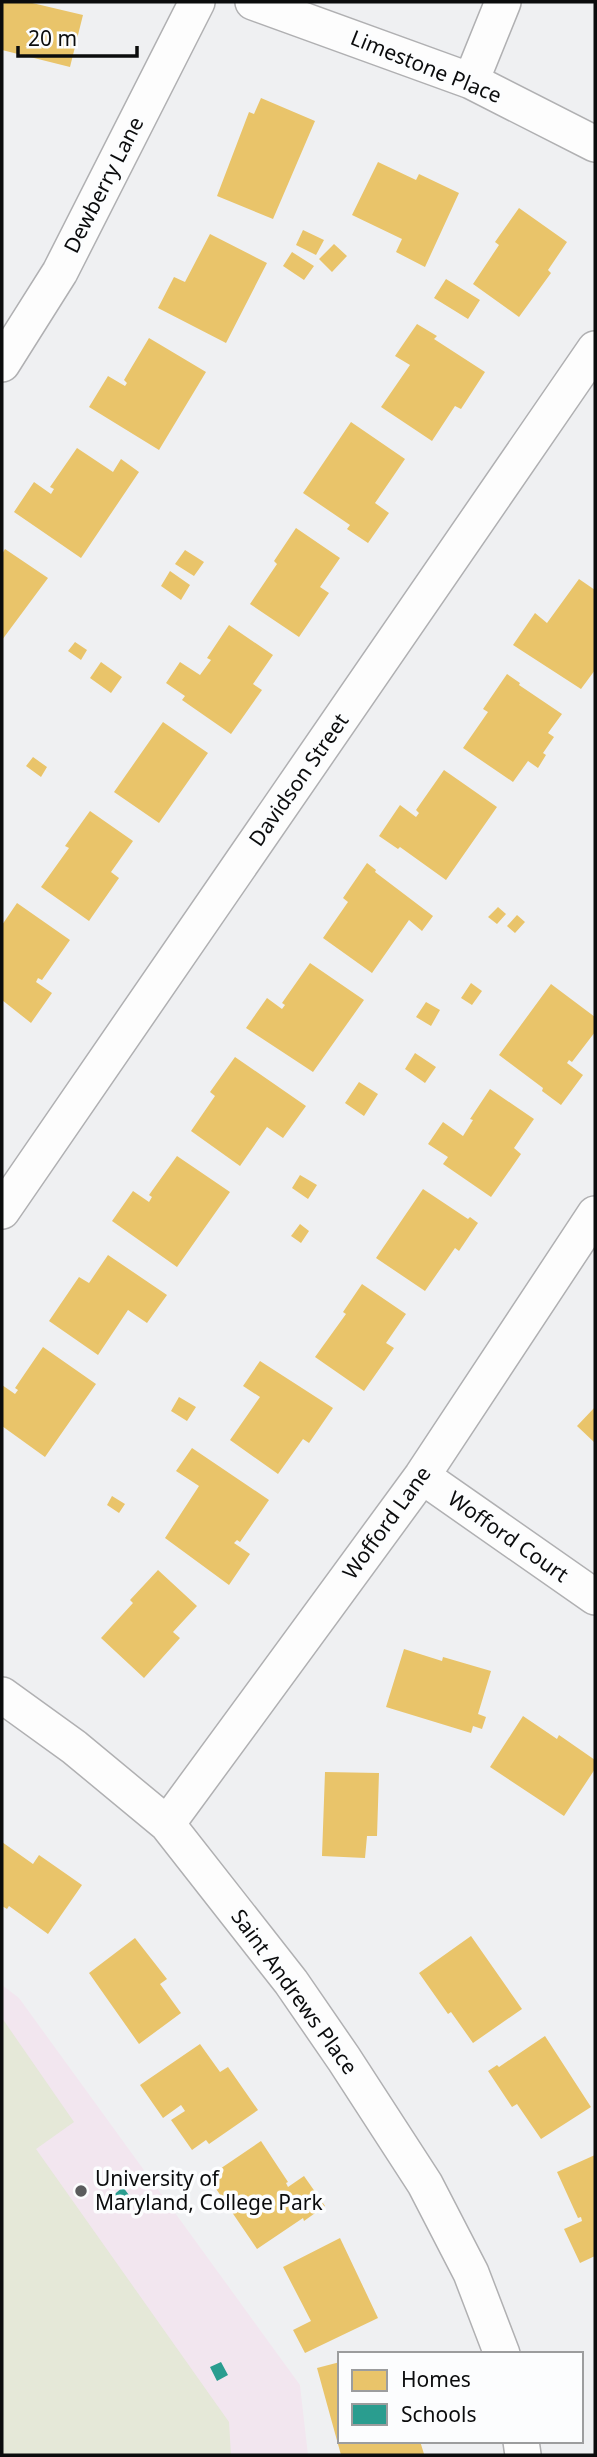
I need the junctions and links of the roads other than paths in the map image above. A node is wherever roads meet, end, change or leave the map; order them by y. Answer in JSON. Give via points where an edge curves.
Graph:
{"nodes":[{"id":1,"x":197,"y":2,"type":"edge"},
{"id":2,"x":253,"y":2,"type":"edge"},
{"id":3,"x":503,"y":2,"type":"edge"},
{"id":4,"x":471,"y":80,"type":"junction"},
{"id":5,"x":595,"y":144,"type":"edge"},
{"id":6,"x":595,"y":349,"type":"edge"},
{"id":7,"x":2,"y":364,"type":"edge"},
{"id":8,"x":2,"y":1211,"type":"edge"},
{"id":9,"x":595,"y":1214,"type":"edge"},
{"id":10,"x":422,"y":1476,"type":"junction"},
{"id":11,"x":595,"y":1597,"type":"edge"},
{"id":12,"x":2,"y":1695,"type":"edge"},
{"id":13,"x":167,"y":1824,"type":"junction"},
{"id":14,"x":501,"y":2352,"type":"edge"}],
"edges":[{"from":1,"to":7,"type":"street","name":"Dewberry Lane","via":[[60,272]]},
{"from":2,"to":4,"type":"street","name":"Limestone Place"},
{"from":3,"to":4,"type":"street"},
{"from":4,"to":5,"type":"street","name":"Limestone Place"},
{"from":6,"to":8,"type":"street","name":"Davidson Street"},
{"from":9,"to":10,"type":"street","name":"Wofford Lane"},
{"from":10,"to":11,"type":"street","name":"Wofford Court"},
{"from":10,"to":13,"type":"street","name":"Wofford Lane"},
{"from":12,"to":13,"type":"street","name":"Saint Andrews Place"},
{"from":13,"to":14,"type":"street","name":"Saint Andrews Place","via":[[290,1982],[425,2184],[471,2273]]}]}
